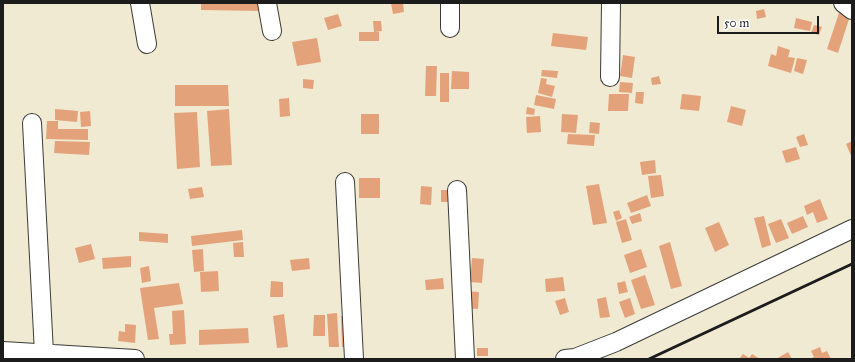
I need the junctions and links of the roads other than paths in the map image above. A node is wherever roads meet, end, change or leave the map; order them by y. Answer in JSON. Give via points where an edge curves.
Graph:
{"nodes":[{"id":1,"x":140,"y":3,"type":"edge"},
{"id":2,"x":267,"y":3,"type":"edge"},
{"id":3,"x":450,"y":3,"type":"edge"},
{"id":4,"x":611,"y":3,"type":"edge"},
{"id":5,"x":843,"y":3,"type":"edge"},
{"id":6,"x":852,"y":10,"type":"edge"},
{"id":7,"x":450,"y":28,"type":"dead end"},
{"id":8,"x":272,"y":31,"type":"dead end"},
{"id":9,"x":147,"y":44,"type":"dead end"},
{"id":10,"x":610,"y":77,"type":"dead end"},
{"id":11,"x":32,"y":123,"type":"dead end"},
{"id":12,"x":345,"y":182,"type":"dead end"},
{"id":13,"x":457,"y":190,"type":"dead end"},
{"id":14,"x":852,"y":229,"type":"edge"},
{"id":15,"x":3,"y":350,"type":"edge"},
{"id":16,"x":44,"y":353,"type":"junction"},
{"id":17,"x":66,"y":357,"type":"edge"},
{"id":18,"x":135,"y":359,"type":"edge"},
{"id":19,"x":354,"y":359,"type":"edge"},
{"id":20,"x":465,"y":359,"type":"edge"},
{"id":21,"x":565,"y":359,"type":"edge"}],
"edges":[{"from":1,"to":9,"type":"street"},
{"from":2,"to":8,"type":"street"},
{"from":3,"to":7,"type":"street"},
{"from":4,"to":10,"type":"street"},
{"from":5,"to":6,"type":"street"},
{"from":11,"to":16,"type":"street"},
{"from":12,"to":19,"type":"street"},
{"from":13,"to":20,"type":"street"},
{"from":14,"to":21,"type":"street","via":[[616,342],[575,358]]},
{"from":15,"to":16,"type":"street"},
{"from":16,"to":17,"type":"street"},
{"from":17,"to":18,"type":"street"}]}
